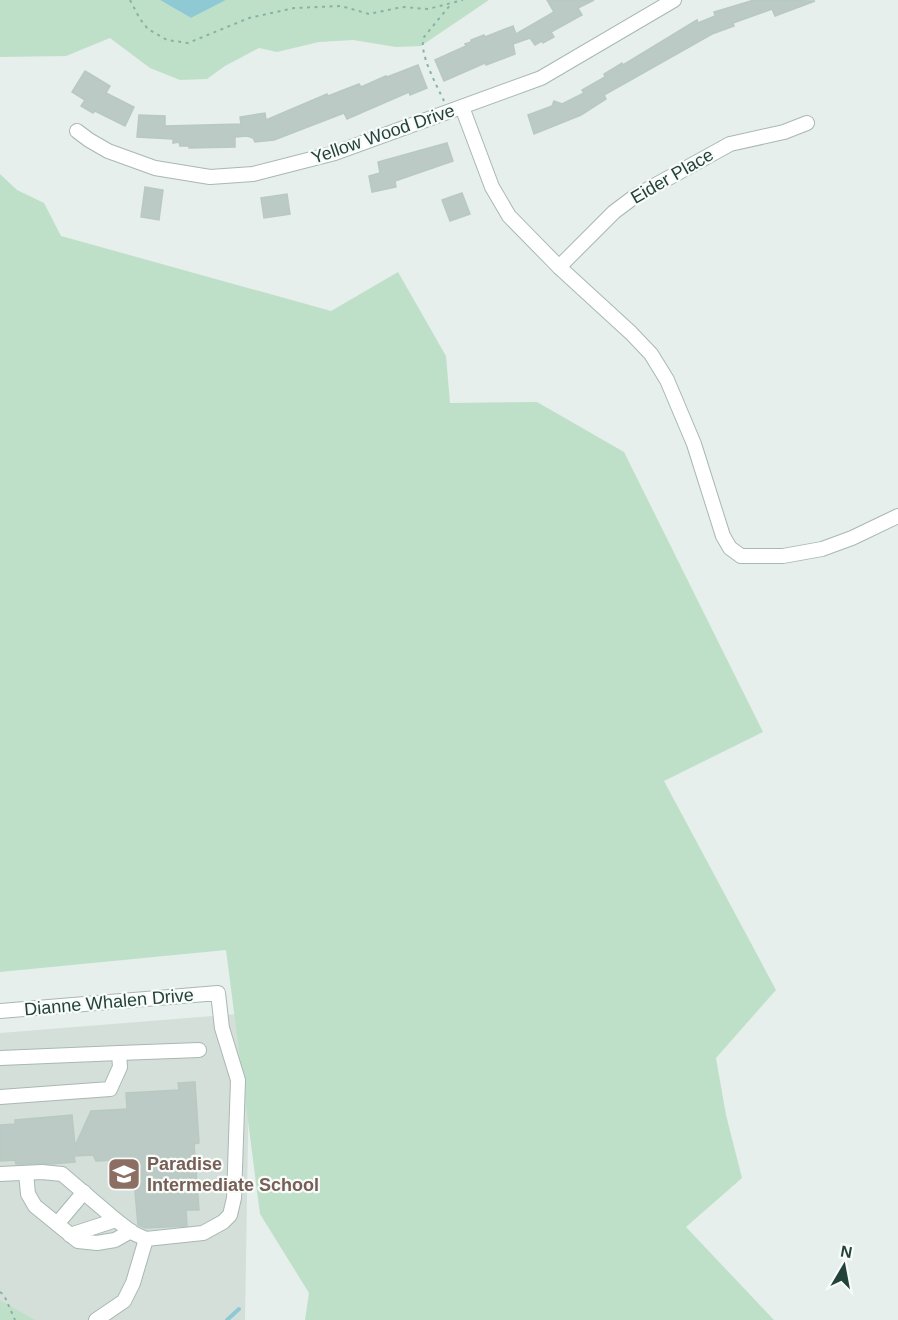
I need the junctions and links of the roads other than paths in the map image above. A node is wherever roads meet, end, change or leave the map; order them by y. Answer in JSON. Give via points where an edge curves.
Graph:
{"nodes":[{"id":1,"x":674,"y":0,"type":"edge"},
{"id":2,"x":456,"y":109,"type":"junction"},
{"id":3,"x":807,"y":123,"type":"dead end"},
{"id":4,"x":77,"y":131,"type":"dead end"},
{"id":5,"x":559,"y":267,"type":"junction"},
{"id":6,"x":898,"y":516,"type":"edge"},
{"id":7,"x":0,"y":1011,"type":"edge"},
{"id":8,"x":199,"y":1050,"type":"dead end"},
{"id":9,"x":119,"y":1053,"type":"junction"},
{"id":10,"x":0,"y":1058,"type":"edge"},
{"id":11,"x":0,"y":1096,"type":"edge"},
{"id":12,"x":26,"y":1173,"type":"junction"},
{"id":13,"x":0,"y":1174,"type":"edge"},
{"id":14,"x":84,"y":1192,"type":"junction"},
{"id":15,"x":116,"y":1220,"type":"junction"},
{"id":16,"x":57,"y":1224,"type":"junction"},
{"id":17,"x":131,"y":1231,"type":"junction"},
{"id":18,"x":70,"y":1235,"type":"junction"},
{"id":19,"x":146,"y":1239,"type":"junction"},
{"id":20,"x":96,"y":1320,"type":"edge"}],
"edges":[{"from":1,"to":2,"type":"street","name":"Yellow Wood Drive","via":[[549,74]]},
{"from":2,"to":4,"type":"street","name":"Yellow Wood Drive","via":[[306,162],[231,176],[190,175],[155,168],[108,151]]},
{"from":2,"to":5,"type":"street","via":[[501,206]]},
{"from":3,"to":5,"type":"street","name":"Eider Place","via":[[730,144],[653,186],[620,207]]},
{"from":5,"to":6,"type":"street","via":[[644,347],[667,380],[730,548],[741,556],[760,557],[822,549]]},
{"from":7,"to":19,"type":"street","name":"Dianne Whalen Drive","via":[[218,993],[222,1028],[238,1080],[230,1215],[203,1233]]},
{"from":8,"to":9,"type":"street"},
{"from":9,"to":10,"type":"street"},
{"from":9,"to":11,"type":"street","via":[[120,1066],[110,1089]]},
{"from":12,"to":13,"type":"street"},
{"from":12,"to":14,"type":"street","via":[[62,1174]]},
{"from":12,"to":16,"type":"street","via":[[28,1194],[35,1206]]},
{"from":14,"to":15,"type":"street"},
{"from":14,"to":16,"type":"street"},
{"from":15,"to":17,"type":"street"},
{"from":15,"to":18,"type":"street"},
{"from":16,"to":18,"type":"street"},
{"from":17,"to":18,"type":"street","via":[[115,1240],[97,1243],[78,1241]]},
{"from":17,"to":19,"type":"street"},
{"from":19,"to":20,"type":"street","via":[[124,1301]]}]}
